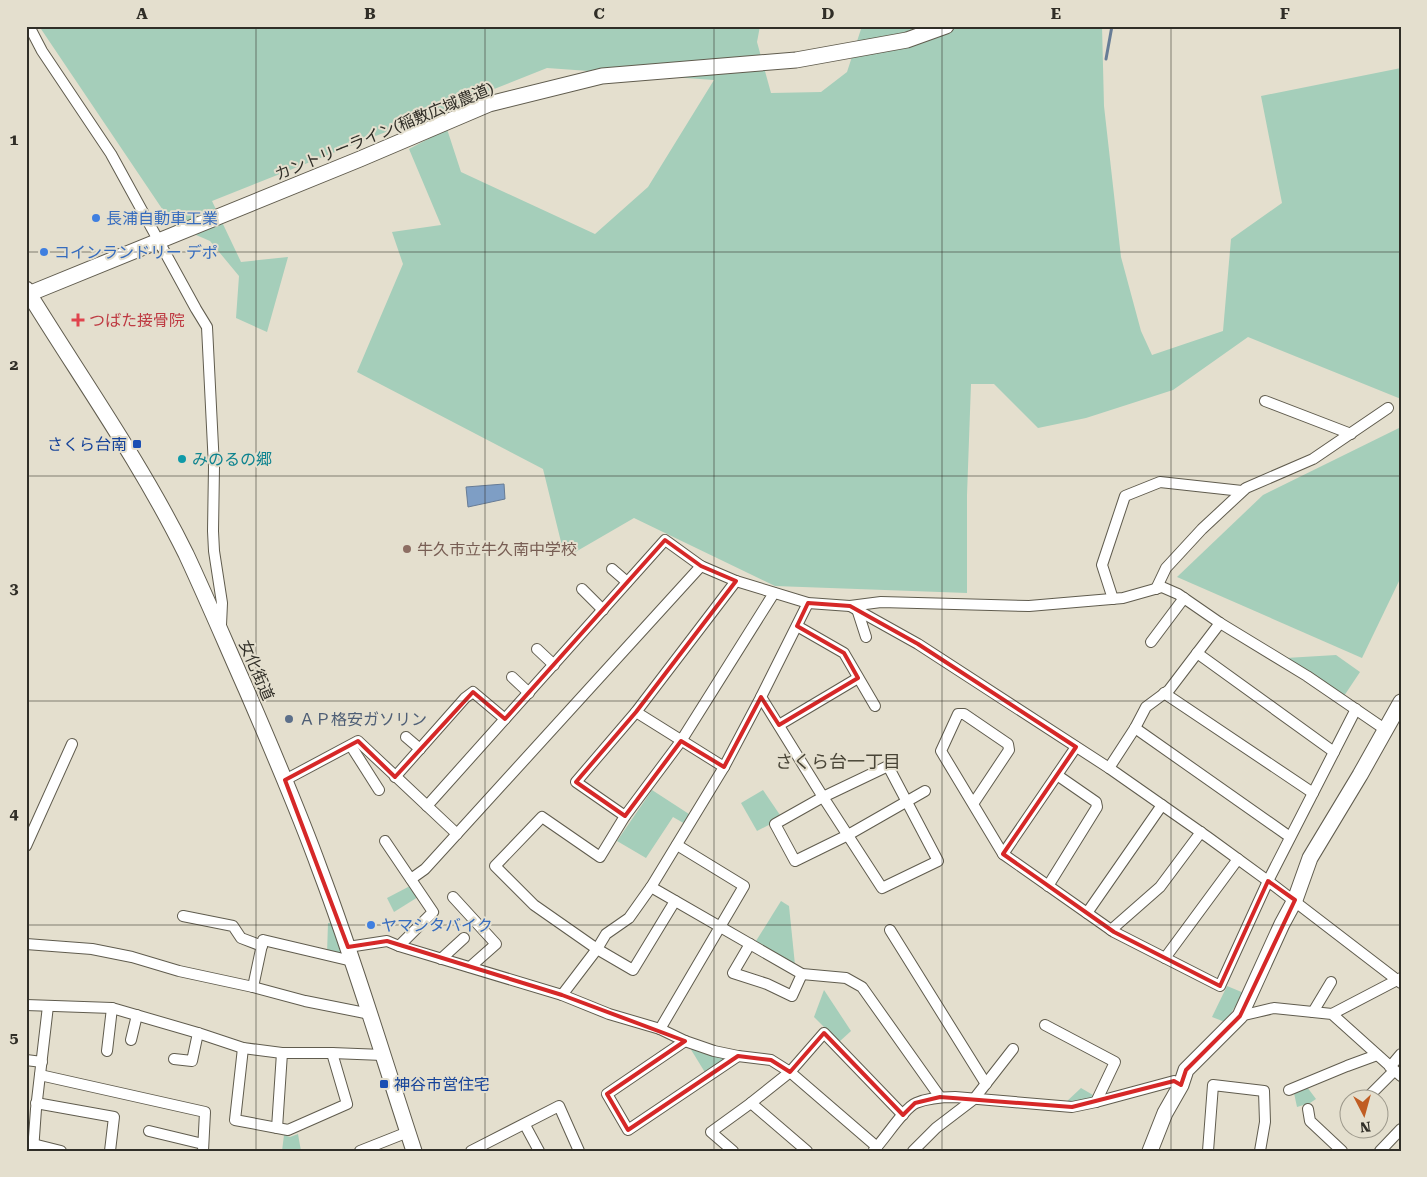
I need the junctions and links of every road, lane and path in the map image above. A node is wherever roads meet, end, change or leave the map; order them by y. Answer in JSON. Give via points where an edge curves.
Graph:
{"nodes":[{"id":1,"x":29,"y":26,"type":"edge"},
{"id":2,"x":946,"y":26,"type":"edge"},
{"id":3,"x":160,"y":242,"type":"junction"},
{"id":4,"x":27,"y":293,"type":"edge"},
{"id":5,"x":1265,"y":402,"type":"dead end"},
{"id":6,"x":1388,"y":408,"type":"dead end"},
{"id":7,"x":1351,"y":434,"type":"junction"},
{"id":8,"x":1242,"y":491,"type":"junction"},
{"id":9,"x":701,"y":566,"type":"junction"},
{"id":10,"x":612,"y":569,"type":"dead end"},
{"id":11,"x":736,"y":581,"type":"junction"},
{"id":12,"x":627,"y":582,"type":"junction"},
{"id":13,"x":582,"y":589,"type":"dead end"},
{"id":14,"x":1156,"y":589,"type":"junction"},
{"id":15,"x":774,"y":593,"type":"junction"},
{"id":16,"x":1184,"y":598,"type":"junction"},
{"id":17,"x":1113,"y":599,"type":"junction"},
{"id":18,"x":808,"y":603,"type":"junction"},
{"id":19,"x":854,"y":607,"type":"junction"},
{"id":20,"x":603,"y":610,"type":"junction"},
{"id":21,"x":1220,"y":623,"type":"junction"},
{"id":22,"x":797,"y":626,"type":"junction"},
{"id":23,"x":220,"y":630,"type":"junction"},
{"id":24,"x":866,"y":637,"type":"dead end"},
{"id":25,"x":1151,"y":642,"type":"dead end"},
{"id":26,"x":537,"y":650,"type":"dead end"},
{"id":27,"x":1197,"y":653,"type":"junction"},
{"id":28,"x":554,"y":664,"type":"junction"},
{"id":29,"x":512,"y":677,"type":"dead end"},
{"id":30,"x":858,"y":678,"type":"junction"},
{"id":31,"x":529,"y":693,"type":"junction"},
{"id":32,"x":1164,"y":693,"type":"junction"},
{"id":33,"x":761,"y":697,"type":"junction"},
{"id":34,"x":875,"y":706,"type":"dead end"},
{"id":35,"x":1356,"y":709,"type":"junction"},
{"id":36,"x":1399,"y":710,"type":"edge"},
{"id":37,"x":636,"y":712,"type":"junction"},
{"id":38,"x":505,"y":719,"type":"junction"},
{"id":39,"x":779,"y":725,"type":"junction"},
{"id":40,"x":1135,"y":728,"type":"junction"},
{"id":41,"x":1386,"y":730,"type":"junction"},
{"id":42,"x":406,"y":737,"type":"dead end"},
{"id":43,"x":681,"y":741,"type":"junction"},
{"id":44,"x":72,"y":744,"type":"dead end"},
{"id":45,"x":351,"y":746,"type":"junction"},
{"id":46,"x":1076,"y":747,"type":"junction"},
{"id":47,"x":420,"y":749,"type":"junction"},
{"id":48,"x":1334,"y":752,"type":"junction"},
{"id":49,"x":724,"y":767,"type":"junction"},
{"id":50,"x":1108,"y":768,"type":"junction"},
{"id":51,"x":1056,"y":775,"type":"junction"},
{"id":52,"x":396,"y":777,"type":"junction"},
{"id":53,"x":285,"y":780,"type":"junction"},
{"id":54,"x":379,"y":790,"type":"dead end"},
{"id":55,"x":925,"y":791,"type":"dead end"},
{"id":56,"x":1313,"y":793,"type":"junction"},
{"id":57,"x":824,"y":797,"type":"junction"},
{"id":58,"x":907,"y":802,"type":"junction"},
{"id":59,"x":973,"y":804,"type":"junction"},
{"id":60,"x":1162,"y":805,"type":"junction"},
{"id":61,"x":427,"y":806,"type":"junction"},
{"id":62,"x":625,"y":816,"type":"junction"},
{"id":63,"x":1201,"y":832,"type":"junction"},
{"id":64,"x":457,"y":834,"type":"junction"},
{"id":65,"x":848,"y":835,"type":"junction"},
{"id":66,"x":1290,"y":837,"type":"junction"},
{"id":67,"x":385,"y":841,"type":"dead end"},
{"id":68,"x":677,"y":845,"type":"junction"},
{"id":69,"x":26,"y":846,"type":"edge"},
{"id":70,"x":1003,"y":854,"type":"junction"},
{"id":71,"x":1238,"y":859,"type":"junction"},
{"id":72,"x":411,"y":879,"type":"junction"},
{"id":73,"x":1268,"y":881,"type":"junction"},
{"id":74,"x":651,"y":886,"type":"junction"},
{"id":75,"x":1048,"y":886,"type":"junction"},
{"id":76,"x":453,"y":896,"type":"dead end"},
{"id":77,"x":1295,"y":900,"type":"junction"},
{"id":78,"x":675,"y":901,"type":"junction"},
{"id":79,"x":1087,"y":913,"type":"junction"},
{"id":80,"x":183,"y":916,"type":"dead end"},
{"id":81,"x":720,"y":927,"type":"junction"},
{"id":82,"x":890,"y":930,"type":"dead end"},
{"id":83,"x":1112,"y":930,"type":"junction"},
{"id":84,"x":464,"y":938,"type":"dead end"},
{"id":85,"x":26,"y":944,"type":"edge"},
{"id":86,"x":750,"y":944,"type":"junction"},
{"id":87,"x":262,"y":946,"type":"junction"},
{"id":88,"x":399,"y":946,"type":"junction"},
{"id":89,"x":597,"y":949,"type":"junction"},
{"id":90,"x":350,"y":954,"type":"junction"},
{"id":91,"x":1165,"y":958,"type":"junction"},
{"id":92,"x":441,"y":959,"type":"junction"},
{"id":93,"x":470,"y":967,"type":"junction"},
{"id":94,"x":802,"y":974,"type":"junction"},
{"id":95,"x":1399,"y":980,"type":"edge"},
{"id":96,"x":1331,"y":982,"type":"dead end"},
{"id":97,"x":253,"y":987,"type":"junction"},
{"id":98,"x":562,"y":995,"type":"junction"},
{"id":99,"x":26,"y":1004,"type":"edge"},
{"id":100,"x":48,"y":1006,"type":"junction"},
{"id":101,"x":112,"y":1008,"type":"junction"},
{"id":102,"x":1313,"y":1012,"type":"junction"},
{"id":103,"x":370,"y":1014,"type":"junction"},
{"id":104,"x":1332,"y":1014,"type":"junction"},
{"id":105,"x":137,"y":1015,"type":"junction"},
{"id":106,"x":1240,"y":1016,"type":"junction"},
{"id":107,"x":1045,"y":1025,"type":"dead end"},
{"id":108,"x":660,"y":1029,"type":"junction"},
{"id":109,"x":198,"y":1033,"type":"junction"},
{"id":110,"x":131,"y":1040,"type":"dead end"},
{"id":111,"x":685,"y":1041,"type":"junction"},
{"id":112,"x":243,"y":1048,"type":"junction"},
{"id":113,"x":1013,"y":1049,"type":"dead end"},
{"id":114,"x":107,"y":1051,"type":"dead end"},
{"id":115,"x":282,"y":1053,"type":"junction"},
{"id":116,"x":332,"y":1053,"type":"junction"},
{"id":117,"x":1401,"y":1054,"type":"edge"},
{"id":118,"x":383,"y":1055,"type":"junction"},
{"id":119,"x":1377,"y":1055,"type":"junction"},
{"id":120,"x":738,"y":1056,"type":"junction"},
{"id":121,"x":174,"y":1059,"type":"dead end"},
{"id":122,"x":26,"y":1060,"type":"edge"},
{"id":123,"x":42,"y":1062,"type":"junction"},
{"id":124,"x":1395,"y":1071,"type":"edge"},
{"id":125,"x":790,"y":1072,"type":"junction"},
{"id":126,"x":40,"y":1075,"type":"junction"},
{"id":127,"x":986,"y":1084,"type":"junction"},
{"id":128,"x":1181,"y":1085,"type":"junction"},
{"id":129,"x":1289,"y":1090,"type":"dead end"},
{"id":130,"x":1375,"y":1090,"type":"edge"},
{"id":131,"x":940,"y":1098,"type":"junction"},
{"id":132,"x":974,"y":1099,"type":"junction"},
{"id":133,"x":1096,"y":1102,"type":"junction"},
{"id":134,"x":751,"y":1103,"type":"junction"},
{"id":135,"x":33,"y":1107,"type":"edge"},
{"id":136,"x":1308,"y":1108,"type":"dead end"},
{"id":137,"x":903,"y":1115,"type":"junction"},
{"id":138,"x":525,"y":1125,"type":"junction"},
{"id":139,"x":277,"y":1128,"type":"junction"},
{"id":140,"x":1401,"y":1129,"type":"edge"},
{"id":141,"x":149,"y":1131,"type":"dead end"},
{"id":142,"x":408,"y":1132,"type":"junction"},
{"id":143,"x":33,"y":1147,"type":"edge"},
{"id":144,"x":203,"y":1147,"type":"edge"},
{"id":145,"x":875,"y":1149,"type":"edge"},
{"id":146,"x":62,"y":1151,"type":"edge"},
{"id":147,"x":110,"y":1151,"type":"edge"},
{"id":148,"x":360,"y":1151,"type":"edge"},
{"id":149,"x":414,"y":1151,"type":"edge"},
{"id":150,"x":471,"y":1151,"type":"edge"},
{"id":151,"x":539,"y":1151,"type":"edge"},
{"id":152,"x":579,"y":1151,"type":"edge"},
{"id":153,"x":733,"y":1151,"type":"edge"},
{"id":154,"x":807,"y":1151,"type":"edge"},
{"id":155,"x":913,"y":1151,"type":"edge"},
{"id":156,"x":1150,"y":1151,"type":"edge"},
{"id":157,"x":1208,"y":1151,"type":"edge"},
{"id":158,"x":1260,"y":1151,"type":"edge"},
{"id":159,"x":1342,"y":1151,"type":"edge"},
{"id":160,"x":1380,"y":1151,"type":"edge"}],
"edges":[{"from":1,"to":3,"type":"street","via":[[42,52],[111,154]]},
{"from":2,"to":3,"type":"street","name":"カントリーライン(稲敷広域農道)","via":[[907,40],[796,60],[602,76],[489,104]]},
{"from":3,"to":4,"type":"street","name":"カントリーライン(稲敷広域農道)"},
{"from":3,"to":23,"type":"street","via":[[207,327],[214,467],[214,552],[222,603]]},
{"from":4,"to":23,"type":"street","name":"女化街道","via":[[152,490]]},
{"from":5,"to":7,"type":"street"},
{"from":6,"to":7,"type":"street"},
{"from":7,"to":8,"type":"street","via":[[1313,459]]},
{"from":8,"to":14,"type":"street","via":[[1166,568]]},
{"from":8,"to":17,"type":"street","via":[[1160,482],[1125,496],[1102,565]]},
{"from":9,"to":11,"type":"street"},
{"from":9,"to":12,"type":"street","via":[[665,540]]},
{"from":9,"to":64,"type":"street"},
{"from":10,"to":12,"type":"street"},
{"from":11,"to":15,"type":"street"},
{"from":11,"to":37,"type":"street"},
{"from":12,"to":20,"type":"street"},
{"from":13,"to":20,"type":"street"},
{"from":14,"to":16,"type":"street","via":[[1162,587]]},
{"from":14,"to":17,"type":"street"},
{"from":15,"to":18,"type":"street"},
{"from":15,"to":43,"type":"street"},
{"from":16,"to":21,"type":"street"},
{"from":16,"to":25,"type":"street"},
{"from":17,"to":19,"type":"street","via":[[1029,606],[881,602]]},
{"from":18,"to":19,"type":"street"},
{"from":18,"to":22,"type":"street"},
{"from":19,"to":24,"type":"street"},
{"from":19,"to":46,"type":"street","via":[[918,644]]},
{"from":20,"to":28,"type":"street"},
{"from":21,"to":27,"type":"street"},
{"from":21,"to":35,"type":"street"},
{"from":22,"to":30,"type":"street","via":[[844,653]]},
{"from":22,"to":33,"type":"street"},
{"from":23,"to":53,"type":"street","name":"女化街道"},
{"from":26,"to":28,"type":"street"},
{"from":27,"to":32,"type":"street"},
{"from":27,"to":48,"type":"street"},
{"from":28,"to":31,"type":"street"},
{"from":29,"to":31,"type":"street"},
{"from":30,"to":34,"type":"street"},
{"from":30,"to":39,"type":"street"},
{"from":31,"to":38,"type":"street"},
{"from":32,"to":40,"type":"street","via":[[1146,707]]},
{"from":32,"to":56,"type":"street"},
{"from":33,"to":39,"type":"street"},
{"from":33,"to":49,"type":"street"},
{"from":35,"to":41,"type":"street"},
{"from":35,"to":48,"type":"street"},
{"from":36,"to":41,"type":"street"},
{"from":37,"to":43,"type":"street"},
{"from":37,"to":62,"type":"street","via":[[576,782]]},
{"from":38,"to":47,"type":"street","via":[[473,692]]},
{"from":38,"to":61,"type":"street"},
{"from":39,"to":57,"type":"street"},
{"from":40,"to":50,"type":"street"},
{"from":40,"to":66,"type":"street"},
{"from":41,"to":77,"type":"street","via":[[1310,858]]},
{"from":42,"to":47,"type":"street"},
{"from":43,"to":49,"type":"street"},
{"from":43,"to":62,"type":"street"},
{"from":44,"to":69,"type":"street"},
{"from":45,"to":52,"type":"street","via":[[358,741]]},
{"from":45,"to":53,"type":"street"},
{"from":45,"to":54,"type":"street"},
{"from":46,"to":50,"type":"street"},
{"from":46,"to":51,"type":"street"},
{"from":47,"to":52,"type":"street"},
{"from":48,"to":56,"type":"street"},
{"from":49,"to":68,"type":"street"},
{"from":50,"to":60,"type":"street"},
{"from":51,"to":70,"type":"street"},
{"from":51,"to":75,"type":"street","via":[[1096,802],[1097,807]]},
{"from":52,"to":61,"type":"street"},
{"from":53,"to":90,"type":"street","name":"女化街道"},
{"from":55,"to":58,"type":"street"},
{"from":56,"to":66,"type":"street"},
{"from":57,"to":58,"type":"street","via":[[888,766]]},
{"from":57,"to":65,"type":"street"},
{"from":57,"to":65,"type":"street","via":[[775,824],[795,861]]},
{"from":58,"to":65,"type":"street"},
{"from":58,"to":65,"type":"street","via":[[938,860],[882,888]]},
{"from":59,"to":59,"type":"street","via":[[941,751],[958,714],[964,714],[1008,744],[1009,750]]},
{"from":59,"to":70,"type":"street"},
{"from":60,"to":63,"type":"street"},
{"from":60,"to":79,"type":"street"},
{"from":61,"to":64,"type":"street"},
{"from":62,"to":89,"type":"street","via":[[600,857],[542,817],[495,866],[534,905]]},
{"from":63,"to":71,"type":"street"},
{"from":63,"to":83,"type":"street","via":[[1160,887]]},
{"from":64,"to":72,"type":"street","via":[[425,869]]},
{"from":66,"to":73,"type":"street"},
{"from":67,"to":72,"type":"street"},
{"from":68,"to":74,"type":"street"},
{"from":68,"to":81,"type":"street","via":[[744,886]]},
{"from":70,"to":75,"type":"street"},
{"from":71,"to":73,"type":"street"},
{"from":71,"to":91,"type":"street"},
{"from":72,"to":88,"type":"street","via":[[433,912]]},
{"from":73,"to":77,"type":"street"},
{"from":73,"to":91,"type":"street","via":[[1220,986]]},
{"from":74,"to":78,"type":"street"},
{"from":74,"to":89,"type":"street","via":[[629,918],[606,934]]},
{"from":75,"to":79,"type":"street"},
{"from":76,"to":93,"type":"street","via":[[496,944]]},
{"from":77,"to":95,"type":"street"},
{"from":77,"to":106,"type":"street"},
{"from":78,"to":81,"type":"street"},
{"from":78,"to":89,"type":"street","via":[[633,970]]},
{"from":79,"to":83,"type":"street"},
{"from":80,"to":87,"type":"street","via":[[233,926],[241,938]]},
{"from":81,"to":86,"type":"street"},
{"from":81,"to":108,"type":"street"},
{"from":82,"to":127,"type":"street"},
{"from":83,"to":91,"type":"street"},
{"from":84,"to":92,"type":"street"},
{"from":85,"to":97,"type":"street","via":[[92,949]]},
{"from":86,"to":94,"type":"street"},
{"from":86,"to":94,"type":"street","via":[[733,973],[792,996]]},
{"from":87,"to":90,"type":"street","via":[[263,940]]},
{"from":87,"to":97,"type":"street"},
{"from":88,"to":90,"type":"street","via":[[387,941]]},
{"from":88,"to":92,"type":"street"},
{"from":89,"to":98,"type":"street"},
{"from":90,"to":103,"type":"street","name":"女化街道"},
{"from":92,"to":93,"type":"street"},
{"from":93,"to":98,"type":"street"},
{"from":94,"to":131,"type":"street","via":[[846,978],[862,987]]},
{"from":95,"to":104,"type":"street"},
{"from":96,"to":102,"type":"street"},
{"from":97,"to":103,"type":"street"},
{"from":98,"to":108,"type":"street","via":[[609,1014]]},
{"from":99,"to":100,"type":"street"},
{"from":100,"to":101,"type":"street"},
{"from":100,"to":123,"type":"street"},
{"from":101,"to":105,"type":"street"},
{"from":101,"to":114,"type":"street"},
{"from":102,"to":104,"type":"street"},
{"from":102,"to":106,"type":"street","via":[[1274,1008]]},
{"from":103,"to":118,"type":"street","name":"女化街道"},
{"from":104,"to":119,"type":"street"},
{"from":105,"to":109,"type":"street"},
{"from":105,"to":110,"type":"street"},
{"from":106,"to":128,"type":"street","via":[[1186,1070]]},
{"from":107,"to":133,"type":"street","via":[[1115,1062]]},
{"from":108,"to":111,"type":"street"},
{"from":109,"to":112,"type":"street"},
{"from":109,"to":121,"type":"street","via":[[192,1061]]},
{"from":111,"to":120,"type":"street"},
{"from":111,"to":120,"type":"street","via":[[607,1094],[628,1130]]},
{"from":112,"to":115,"type":"street"},
{"from":112,"to":139,"type":"street","via":[[236,1120]]},
{"from":113,"to":127,"type":"street"},
{"from":115,"to":116,"type":"street"},
{"from":115,"to":139,"type":"street"},
{"from":116,"to":118,"type":"street"},
{"from":116,"to":139,"type":"street","via":[[347,1104],[288,1130]]},
{"from":117,"to":124,"type":"street"},
{"from":118,"to":142,"type":"street","name":"女化街道"},
{"from":119,"to":124,"type":"street"},
{"from":119,"to":129,"type":"street"},
{"from":120,"to":125,"type":"street","via":[[771,1060]]},
{"from":122,"to":123,"type":"street"},
{"from":123,"to":126,"type":"street"},
{"from":124,"to":130,"type":"street"},
{"from":125,"to":134,"type":"street"},
{"from":125,"to":137,"type":"street","via":[[824,1032]]},
{"from":125,"to":145,"type":"street"},
{"from":126,"to":135,"type":"street"},
{"from":126,"to":144,"type":"street","via":[[205,1112]]},
{"from":127,"to":132,"type":"street"},
{"from":128,"to":133,"type":"street","via":[[1174,1082]]},
{"from":128,"to":156,"type":"street","via":[[1165,1113]]},
{"from":131,"to":132,"type":"street"},
{"from":131,"to":137,"type":"street","via":[[915,1103]]},
{"from":132,"to":133,"type":"street","via":[[1072,1107]]},
{"from":132,"to":155,"type":"street","via":[[936,1128]]},
{"from":134,"to":153,"type":"street","via":[[711,1132]]},
{"from":134,"to":154,"type":"street"},
{"from":135,"to":143,"type":"street"},
{"from":135,"to":147,"type":"street","via":[[114,1117]]},
{"from":136,"to":159,"type":"street","via":[[1310,1121]]},
{"from":137,"to":145,"type":"street"},
{"from":138,"to":150,"type":"street"},
{"from":138,"to":151,"type":"street"},
{"from":138,"to":152,"type":"street","via":[[559,1106]]},
{"from":140,"to":160,"type":"street"},
{"from":141,"to":144,"type":"street"},
{"from":142,"to":148,"type":"street"},
{"from":142,"to":149,"type":"street","name":"女化街道"},
{"from":143,"to":146,"type":"street"},
{"from":157,"to":158,"type":"street","via":[[1213,1085],[1264,1091],[1265,1122]]}]}
